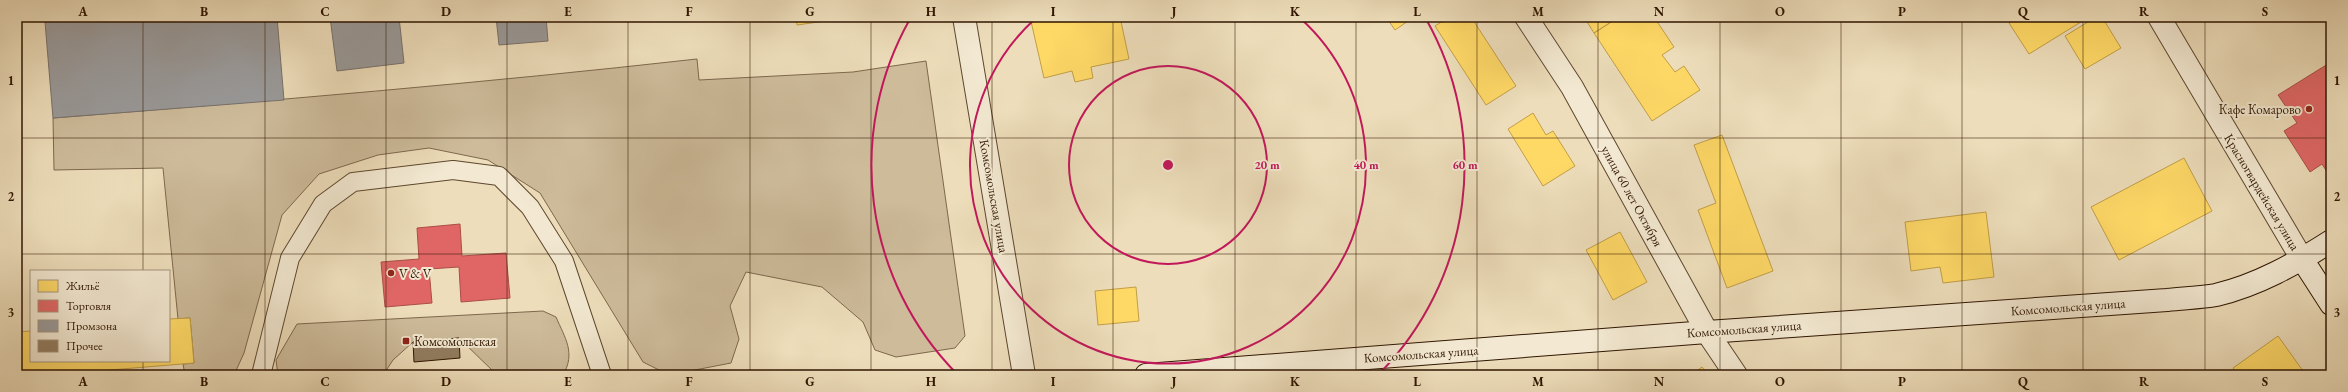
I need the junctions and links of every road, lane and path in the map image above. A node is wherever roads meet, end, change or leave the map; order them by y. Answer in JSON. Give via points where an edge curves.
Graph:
{"nodes":[{"id":1,"x":964,"y":17,"type":"edge"},
{"id":2,"x":1526,"y":17,"type":"edge"},
{"id":3,"x":2159,"y":17,"type":"edge"},
{"id":4,"x":2331,"y":241,"type":"edge"},
{"id":5,"x":2302,"y":259,"type":"junction"},
{"id":6,"x":2331,"y":304,"type":"edge"},
{"id":7,"x":1707,"y":332,"type":"junction"},
{"id":8,"x":261,"y":375,"type":"edge"},
{"id":9,"x":602,"y":375,"type":"edge"},
{"id":10,"x":1024,"y":375,"type":"edge"},
{"id":11,"x":1146,"y":375,"type":"edge"},
{"id":12,"x":1736,"y":375,"type":"edge"}],
"edges":[{"from":1,"to":10,"type":"main road","name":"Комсомольская улица"},
{"from":2,"to":7,"type":"main road","name":"улица 60 лет Октября","via":[[1572,87]]},
{"from":3,"to":5,"type":"main road","name":"Красногвардейская улица"},
{"from":4,"to":5,"type":"main road","name":"Комсомольская улица"},
{"from":5,"to":6,"type":"main road","name":"Красногвардейская улица"},
{"from":5,"to":7,"type":"main road","name":"Комсомольская улица","via":[[2262,280],[2216,295]]},
{"from":7,"to":11,"type":"main road","name":"Комсомольская улица"},
{"from":7,"to":12,"type":"main road","name":"улица 60 лет Октября"},
{"from":8,"to":9,"type":"lane","via":[[290,258],[323,204],[353,182],[453,170],[499,176],[530,207],[564,261]]}]}
